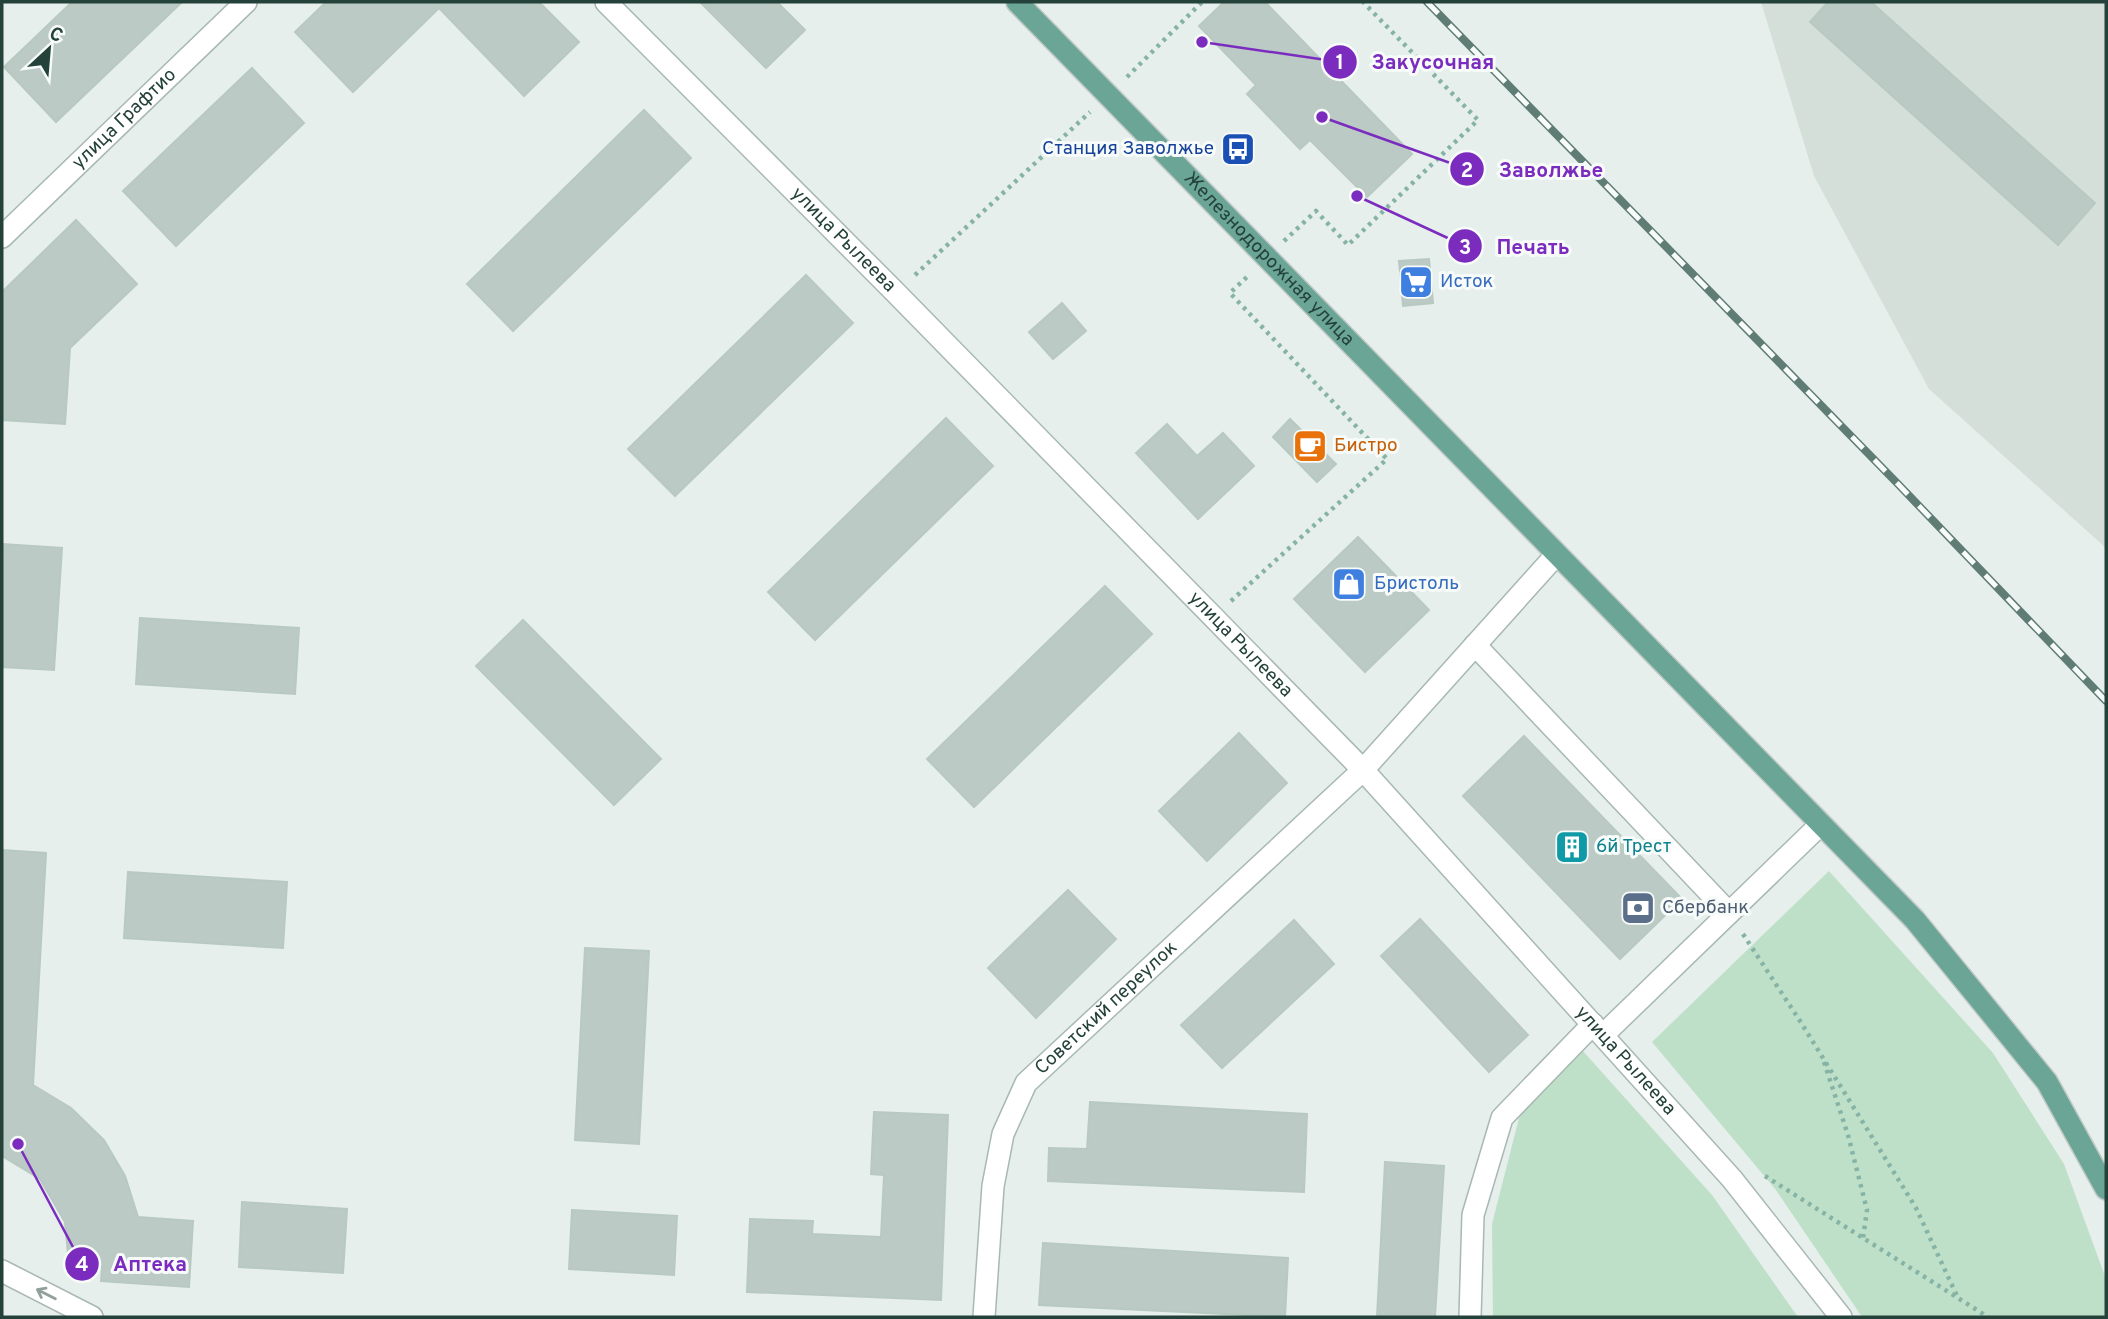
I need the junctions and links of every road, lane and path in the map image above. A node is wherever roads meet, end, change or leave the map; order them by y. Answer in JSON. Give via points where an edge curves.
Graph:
{"nodes":[{"id":1,"x":246,"y":2,"type":"edge"},
{"id":2,"x":606,"y":2,"type":"edge"},
{"id":3,"x":1017,"y":2,"type":"edge"},
{"id":4,"x":1202,"y":2,"type":"edge"},
{"id":5,"x":1108,"y":95,"type":"junction"},
{"id":6,"x":2,"y":236,"type":"edge"},
{"id":7,"x":896,"y":293,"type":"junction"},
{"id":8,"x":1556,"y":555,"type":"junction"},
{"id":9,"x":1475,"y":645,"type":"junction"},
{"id":10,"x":1363,"y":770,"type":"junction"},
{"id":11,"x":1820,"y":825,"type":"junction"},
{"id":12,"x":1729,"y":913,"type":"junction"},
{"id":13,"x":1598,"y":1029,"type":"junction"},
{"id":14,"x":1821,"y":1054,"type":"junction"},
{"id":15,"x":1761,"y":1173,"type":"dead end"},
{"id":16,"x":2106,"y":1189,"type":"edge"},
{"id":17,"x":1863,"y":1238,"type":"junction"},
{"id":18,"x":2,"y":1271,"type":"edge"},
{"id":19,"x":1958,"y":1298,"type":"junction"},
{"id":20,"x":90,"y":1317,"type":"edge"},
{"id":21,"x":984,"y":1317,"type":"edge"},
{"id":22,"x":1470,"y":1317,"type":"edge"},
{"id":23,"x":1841,"y":1317,"type":"edge"},
{"id":24,"x":1988,"y":1317,"type":"edge"}],
"edges":[{"from":1,"to":6,"type":"street","name":"улица Графтио"},
{"from":2,"to":7,"type":"street","name":"улица Рылеева"},
{"from":3,"to":5,"type":"main road","name":"Железнодорожная улица"},
{"from":4,"to":5,"type":"path"},
{"from":5,"to":7,"type":"path"},
{"from":5,"to":8,"type":"main road","name":"Железнодорожная улица"},
{"from":7,"to":10,"type":"street","name":"улица Рылеева"},
{"from":8,"to":9,"type":"street","name":"Советский переулок"},
{"from":8,"to":11,"type":"main road","name":"Железнодорожная улица"},
{"from":9,"to":10,"type":"street","name":"Советский переулок"},
{"from":9,"to":12,"type":"street"},
{"from":10,"to":13,"type":"street","name":"улица Рылеева"},
{"from":10,"to":21,"type":"street","name":"Советский переулок","via":[[1026,1083],[1003,1134],[993,1186]]},
{"from":11,"to":12,"type":"street"},
{"from":11,"to":16,"type":"main road","name":"Железнодорожная улица","via":[[1915,920],[2047,1082]]},
{"from":12,"to":13,"type":"street"},
{"from":12,"to":14,"type":"path"},
{"from":13,"to":22,"type":"street","via":[[1502,1118],[1473,1215]]},
{"from":13,"to":23,"type":"street","name":"улица Рылеева","via":[[1732,1179]]},
{"from":14,"to":17,"type":"path","via":[[1867,1210]]},
{"from":14,"to":19,"type":"path","via":[[1916,1208]]},
{"from":15,"to":17,"type":"path"},
{"from":17,"to":19,"type":"path"},
{"from":20,"to":18,"type":"street","one_way":true},
{"from":19,"to":24,"type":"path"}]}
